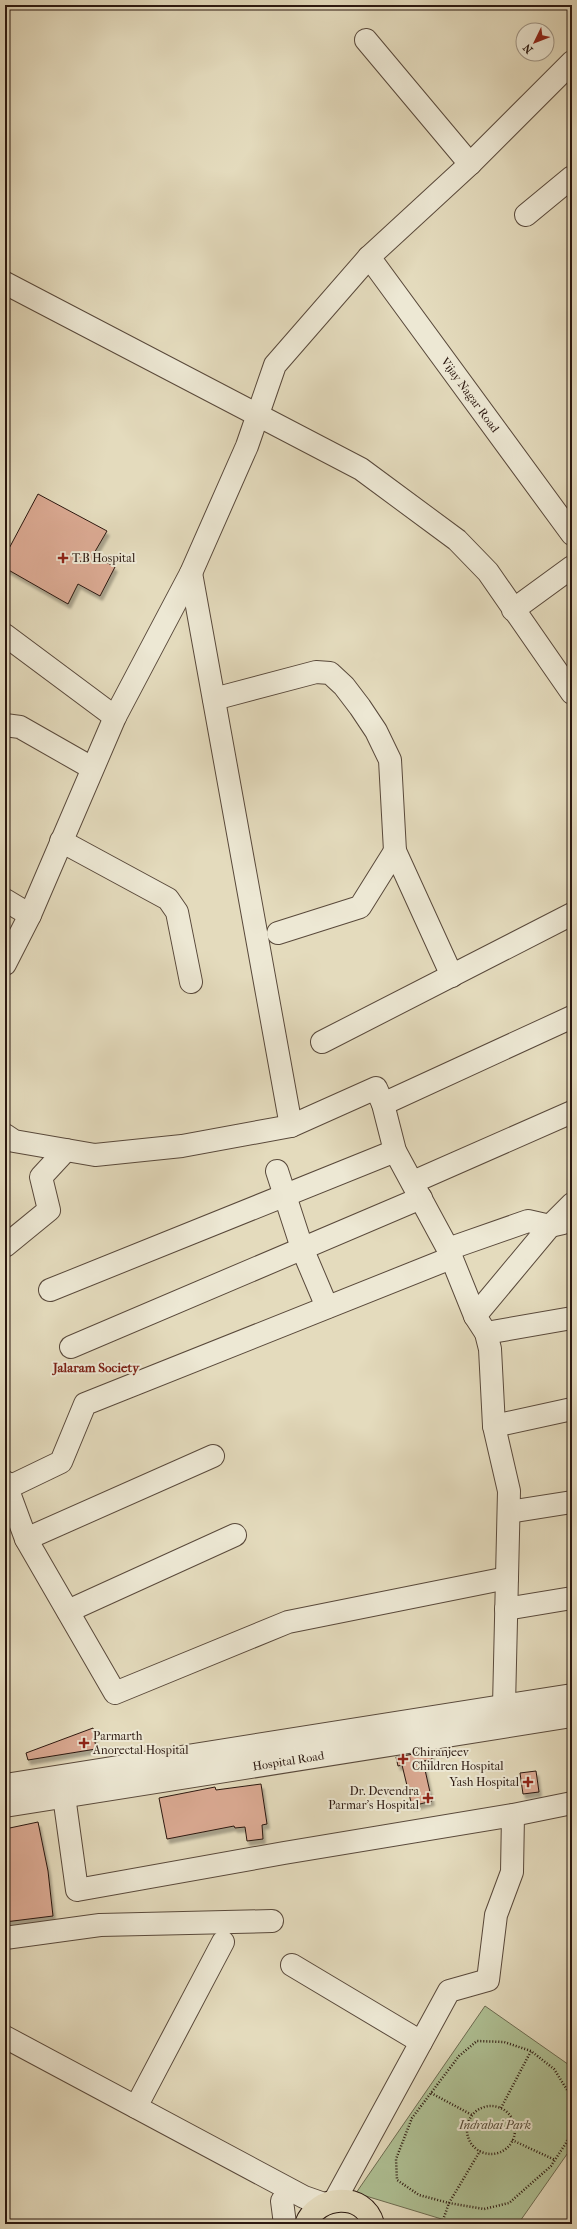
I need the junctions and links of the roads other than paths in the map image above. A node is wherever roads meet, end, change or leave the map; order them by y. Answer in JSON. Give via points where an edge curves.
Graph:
{"nodes":[{"id":1,"x":366,"y":40,"type":"dead end"},
{"id":2,"x":572,"y":62,"type":"edge"},
{"id":3,"x":470,"y":164,"type":"junction"},
{"id":4,"x":572,"y":177,"type":"edge"},
{"id":5,"x":526,"y":215,"type":"dead end"},
{"id":6,"x":369,"y":257,"type":"junction"},
{"id":7,"x":5,"y":283,"type":"edge"},
{"id":8,"x":259,"y":415,"type":"junction"},
{"id":9,"x":572,"y":534,"type":"edge"},
{"id":10,"x":572,"y":567,"type":"edge"},
{"id":11,"x":191,"y":573,"type":"junction"},
{"id":12,"x":513,"y":610,"type":"junction"},
{"id":13,"x":5,"y":634,"type":"edge"},
{"id":14,"x":572,"y":693,"type":"edge"},
{"id":15,"x":214,"y":699,"type":"junction"},
{"id":16,"x":116,"y":717,"type":"junction"},
{"id":17,"x":5,"y":725,"type":"edge"},
{"id":18,"x":92,"y":768,"type":"junction"},
{"id":19,"x":61,"y":841,"type":"junction"},
{"id":20,"x":395,"y":852,"type":"junction"},
{"id":21,"x":5,"y":900,"type":"edge"},
{"id":22,"x":30,"y":914,"type":"junction"},
{"id":23,"x":572,"y":914,"type":"edge"},
{"id":24,"x":278,"y":933,"type":"dead end"},
{"id":25,"x":5,"y":964,"type":"edge"},
{"id":26,"x":452,"y":976,"type":"junction"},
{"id":27,"x":191,"y":982,"type":"dead end"},
{"id":28,"x":572,"y":1017,"type":"edge"},
{"id":29,"x":322,"y":1042,"type":"dead end"},
{"id":30,"x":383,"y":1104,"type":"junction"},
{"id":31,"x":572,"y":1112,"type":"edge"},
{"id":32,"x":292,"y":1126,"type":"junction"},
{"id":33,"x":5,"y":1135,"type":"edge"},
{"id":34,"x":66,"y":1150,"type":"junction"},
{"id":35,"x":395,"y":1151,"type":"junction"},
{"id":36,"x":277,"y":1172,"type":"dead end"},
{"id":37,"x":417,"y":1190,"type":"junction"},
{"id":38,"x":285,"y":1196,"type":"junction"},
{"id":39,"x":572,"y":1204,"type":"edge"},
{"id":40,"x":572,"y":1222,"type":"edge"},
{"id":41,"x":550,"y":1226,"type":"junction"},
{"id":42,"x":5,"y":1246,"type":"edge"},
{"id":43,"x":302,"y":1248,"type":"junction"},
{"id":44,"x":449,"y":1253,"type":"junction"},
{"id":45,"x":50,"y":1290,"type":"dead end"},
{"id":46,"x":327,"y":1307,"type":"junction"},
{"id":47,"x":572,"y":1318,"type":"edge"},
{"id":48,"x":480,"y":1325,"type":"junction"},
{"id":49,"x":71,"y":1347,"type":"dead end"},
{"id":50,"x":572,"y":1409,"type":"edge"},
{"id":51,"x":494,"y":1426,"type":"junction"},
{"id":52,"x":213,"y":1456,"type":"dead end"},
{"id":53,"x":6,"y":1485,"type":"edge"},
{"id":54,"x":572,"y":1502,"type":"edge"},
{"id":55,"x":509,"y":1512,"type":"junction"},
{"id":56,"x":235,"y":1535,"type":"dead end"},
{"id":57,"x":26,"y":1539,"type":"junction"},
{"id":58,"x":507,"y":1578,"type":"junction"},
{"id":59,"x":572,"y":1598,"type":"edge"},
{"id":60,"x":506,"y":1610,"type":"junction"},
{"id":61,"x":68,"y":1611,"type":"junction"},
{"id":62,"x":572,"y":1695,"type":"edge"},
{"id":63,"x":504,"y":1706,"type":"junction"},
{"id":64,"x":572,"y":1716,"type":"edge"},
{"id":65,"x":5,"y":1785,"type":"edge"},
{"id":66,"x":64,"y":1796,"type":"junction"},
{"id":67,"x":572,"y":1804,"type":"edge"},
{"id":68,"x":5,"y":1806,"type":"edge"},
{"id":69,"x":513,"y":1815,"type":"junction"},
{"id":70,"x":272,"y":1921,"type":"dead end"},
{"id":71,"x":5,"y":1938,"type":"edge"},
{"id":72,"x":223,"y":1942,"type":"dead end"},
{"id":73,"x":292,"y":1965,"type":"dead end"},
{"id":74,"x":5,"y":2037,"type":"edge"},
{"id":75,"x":421,"y":2042,"type":"junction"},
{"id":76,"x":5,"y":2052,"type":"edge"},
{"id":77,"x":136,"y":2107,"type":"junction"},
{"id":78,"x":282,"y":2201,"type":"junction"},
{"id":79,"x":318,"y":2212,"type":"edge"},
{"id":80,"x":374,"y":2223,"type":"edge"},
{"id":81,"x":285,"y":2224,"type":"edge"}],
"edges":[{"from":1,"to":3,"type":"street"},
{"from":2,"to":3,"type":"street"},
{"from":3,"to":6,"type":"street"},
{"from":4,"to":5,"type":"street"},
{"from":6,"to":8,"type":"street","via":[[275,365]]},
{"from":6,"to":9,"type":"street","name":"Vijay Nagar Road"},
{"from":7,"to":8,"type":"street"},
{"from":8,"to":11,"type":"street"},
{"from":8,"to":12,"type":"street","via":[[361,469],[457,540],[488,572]]},
{"from":10,"to":12,"type":"street"},
{"from":11,"to":15,"type":"street"},
{"from":11,"to":16,"type":"street"},
{"from":12,"to":14,"type":"street"},
{"from":13,"to":16,"type":"street"},
{"from":15,"to":20,"type":"street","via":[[316,672],[330,673],[360,707],[376,731],[390,760]]},
{"from":15,"to":32,"type":"street"},
{"from":16,"to":18,"type":"street"},
{"from":17,"to":18,"type":"street","via":[[20,727]]},
{"from":18,"to":19,"type":"street"},
{"from":19,"to":22,"type":"street"},
{"from":19,"to":27,"type":"street","via":[[168,899],[177,912]]},
{"from":20,"to":24,"type":"street","via":[[360,907]]},
{"from":20,"to":26,"type":"street"},
{"from":21,"to":22,"type":"street"},
{"from":22,"to":25,"type":"street"},
{"from":23,"to":26,"type":"street"},
{"from":26,"to":29,"type":"street"},
{"from":28,"to":30,"type":"street"},
{"from":30,"to":32,"type":"street","via":[[376,1088]]},
{"from":30,"to":35,"type":"street"},
{"from":31,"to":37,"type":"street"},
{"from":32,"to":34,"type":"street","via":[[174,1146],[95,1155]]},
{"from":33,"to":34,"type":"street","via":[[14,1141]]},
{"from":34,"to":42,"type":"street","via":[[41,1177],[48,1210]]},
{"from":35,"to":37,"type":"street"},
{"from":35,"to":38,"type":"street"},
{"from":36,"to":38,"type":"street"},
{"from":37,"to":43,"type":"street"},
{"from":37,"to":44,"type":"street"},
{"from":38,"to":43,"type":"street"},
{"from":38,"to":45,"type":"street"},
{"from":39,"to":41,"type":"street"},
{"from":40,"to":41,"type":"street"},
{"from":41,"to":44,"type":"street","via":[[528,1221]]},
{"from":41,"to":48,"type":"street"},
{"from":43,"to":46,"type":"street"},
{"from":43,"to":49,"type":"street"},
{"from":44,"to":46,"type":"street"},
{"from":44,"to":48,"type":"street"},
{"from":46,"to":53,"type":"street","via":[[85,1404],[60,1462]]},
{"from":47,"to":48,"type":"street"},
{"from":48,"to":51,"type":"street","via":[[490,1349]]},
{"from":50,"to":51,"type":"street"},
{"from":51,"to":55,"type":"street","via":[[509,1491]]},
{"from":52,"to":57,"type":"street"},
{"from":53,"to":57,"type":"street"},
{"from":54,"to":55,"type":"street"},
{"from":55,"to":58,"type":"street"},
{"from":56,"to":61,"type":"street"},
{"from":57,"to":61,"type":"street"},
{"from":58,"to":60,"type":"street"},
{"from":58,"to":61,"type":"street","via":[[288,1622],[116,1693]]},
{"from":59,"to":60,"type":"street"},
{"from":60,"to":63,"type":"street"},
{"from":62,"to":63,"type":"street","name":"Hospital Road"},
{"from":63,"to":65,"type":"street","name":"Hospital Road"},
{"from":64,"to":66,"type":"street","name":"Hospital Road"},
{"from":66,"to":68,"type":"street","name":"Hospital Road"},
{"from":66,"to":69,"type":"street","via":[[78,1890]]},
{"from":67,"to":69,"type":"street"},
{"from":69,"to":75,"type":"street","via":[[512,1872],[496,1915],[488,1980],[449,1991]]},
{"from":70,"to":71,"type":"street","via":[[100,1925]]},
{"from":72,"to":77,"type":"street"},
{"from":73,"to":75,"type":"street"},
{"from":74,"to":77,"type":"street"},
{"from":75,"to":79,"type":"street"},
{"from":76,"to":78,"type":"street"},
{"from":77,"to":79,"type":"street","via":[[304,2197]]},
{"from":78,"to":79,"type":"street","via":[[298,2209]]},
{"from":78,"to":81,"type":"street"},
{"from":79,"to":80,"type":"main road","via":[[346,2200],[357,2204]]}]}
